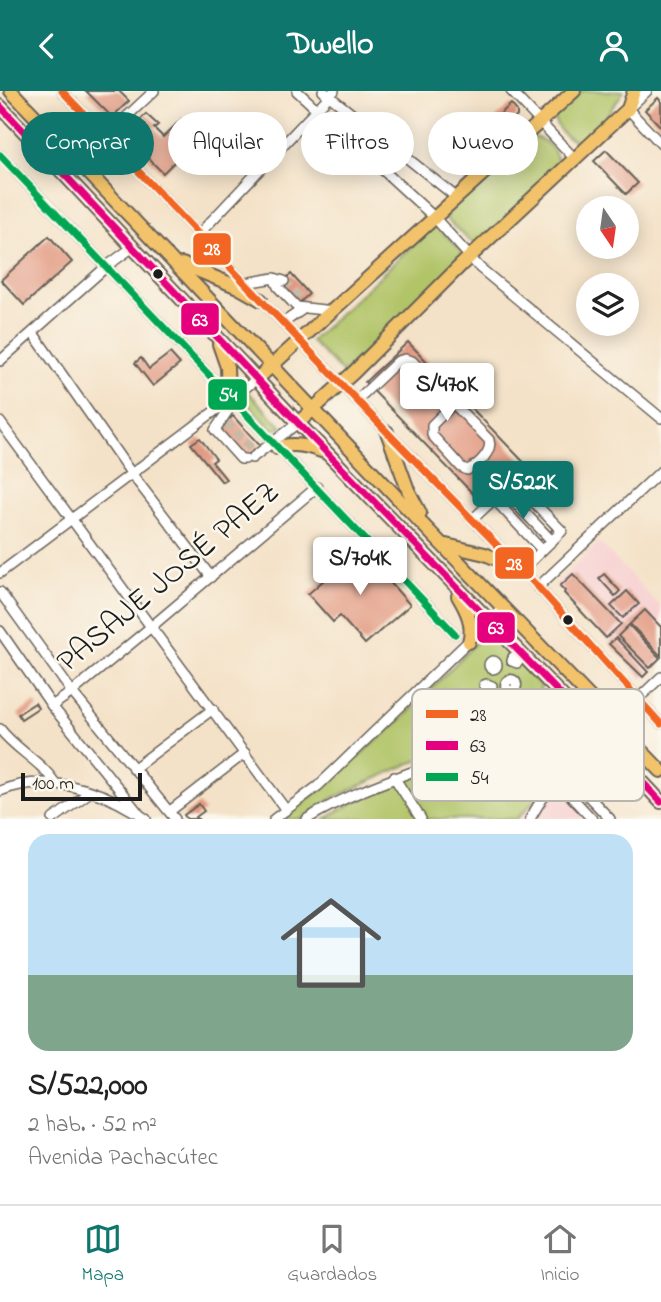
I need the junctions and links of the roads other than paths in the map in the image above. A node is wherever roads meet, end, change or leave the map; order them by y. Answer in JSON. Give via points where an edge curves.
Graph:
{"nodes":[{"id":1,"x":12,"y":91,"type":"edge"},
{"id":2,"x":62,"y":91,"type":"edge"},
{"id":3,"x":154,"y":91,"type":"edge"},
{"id":4,"x":297,"y":91,"type":"edge"},
{"id":5,"x":511,"y":91,"type":"edge"},
{"id":6,"x":634,"y":91,"type":"edge"},
{"id":7,"x":647,"y":91,"type":"edge"},
{"id":8,"x":571,"y":92,"type":"edge"},
{"id":9,"x":329,"y":93,"type":"edge"},
{"id":10,"x":0,"y":106,"type":"edge"},
{"id":11,"x":319,"y":109,"type":"junction"},
{"id":12,"x":628,"y":109,"type":"junction"},
{"id":13,"x":82,"y":112,"type":"edge"},
{"id":14,"x":132,"y":112,"type":"edge"},
{"id":15,"x":539,"y":121,"type":"junction"},
{"id":16,"x":661,"y":144,"type":"edge"},
{"id":17,"x":0,"y":155,"type":"edge"},
{"id":18,"x":575,"y":159,"type":"junction"},
{"id":19,"x":142,"y":175,"type":"edge"},
{"id":20,"x":456,"y":197,"type":"junction"},
{"id":21,"x":434,"y":217,"type":"junction"},
{"id":22,"x":199,"y":234,"type":"junction"},
{"id":23,"x":133,"y":247,"type":"junction"},
{"id":24,"x":471,"y":256,"type":"junction"},
{"id":25,"x":171,"y":258,"type":"junction"},
{"id":26,"x":107,"y":266,"type":"junction"},
{"id":27,"x":245,"y":283,"type":"junction"},
{"id":28,"x":261,"y":300,"type":"junction"},
{"id":29,"x":303,"y":304,"type":"junction"},
{"id":30,"x":333,"y":311,"type":"junction"},
{"id":31,"x":283,"y":323,"type":"junction"},
{"id":32,"x":33,"y":333,"type":"junction"},
{"id":33,"x":214,"y":334,"type":"junction"},
{"id":34,"x":300,"y":341,"type":"junction"},
{"id":35,"x":0,"y":361,"type":"edge"},
{"id":36,"x":273,"y":365,"type":"junction"},
{"id":37,"x":257,"y":379,"type":"junction"},
{"id":38,"x":341,"y":383,"type":"junction"},
{"id":39,"x":444,"y":393,"type":"junction"},
{"id":40,"x":230,"y":396,"type":"junction"},
{"id":41,"x":357,"y":400,"type":"junction"},
{"id":42,"x":314,"y":408,"type":"junction"},
{"id":43,"x":661,"y":418,"type":"edge"},
{"id":44,"x":0,"y":422,"type":"edge"},
{"id":45,"x":298,"y":423,"type":"junction"},
{"id":46,"x":387,"y":432,"type":"junction"},
{"id":47,"x":275,"y":446,"type":"junction"},
{"id":48,"x":334,"y":458,"type":"junction"},
{"id":49,"x":661,"y":471,"type":"edge"},
{"id":50,"x":131,"y":473,"type":"junction"},
{"id":51,"x":317,"y":487,"type":"junction"},
{"id":52,"x":503,"y":490,"type":"junction"},
{"id":53,"x":494,"y":499,"type":"junction"},
{"id":54,"x":71,"y":519,"type":"junction"},
{"id":55,"x":473,"y":519,"type":"junction"},
{"id":56,"x":428,"y":529,"type":"junction"},
{"id":57,"x":552,"y":541,"type":"junction"},
{"id":58,"x":444,"y":545,"type":"junction"},
{"id":59,"x":542,"y":550,"type":"junction"},
{"id":60,"x":522,"y":570,"type":"junction"},
{"id":61,"x":0,"y":573,"type":"edge"},
{"id":62,"x":211,"y":577,"type":"junction"},
{"id":63,"x":447,"y":578,"type":"junction"},
{"id":64,"x":538,"y":587,"type":"junction"},
{"id":65,"x":0,"y":591,"type":"edge"},
{"id":66,"x":504,"y":607,"type":"junction"},
{"id":67,"x":489,"y":622,"type":"junction"},
{"id":68,"x":151,"y":627,"type":"junction"},
{"id":69,"x":0,"y":631,"type":"edge"},
{"id":70,"x":455,"y":634,"type":"dead end"},
{"id":71,"x":469,"y":642,"type":"junction"},
{"id":72,"x":661,"y":677,"type":"edge"},
{"id":73,"x":420,"y":689,"type":"edge"},
{"id":74,"x":555,"y":689,"type":"edge"},
{"id":75,"x":582,"y":689,"type":"edge"},
{"id":76,"x":631,"y":689,"type":"edge"},
{"id":77,"x":72,"y":692,"type":"junction"},
{"id":78,"x":644,"y":693,"type":"edge"},
{"id":79,"x":412,"y":696,"type":"edge"},
{"id":80,"x":644,"y":704,"type":"edge"},
{"id":81,"x":52,"y":706,"type":"junction"},
{"id":82,"x":212,"y":709,"type":"junction"},
{"id":83,"x":661,"y":724,"type":"edge"},
{"id":84,"x":0,"y":729,"type":"edge"},
{"id":85,"x":245,"y":753,"type":"junction"},
{"id":86,"x":644,"y":753,"type":"edge"},
{"id":87,"x":133,"y":769,"type":"junction"},
{"id":88,"x":412,"y":770,"type":"edge"},
{"id":89,"x":661,"y":771,"type":"edge"},
{"id":90,"x":394,"y":777,"type":"junction"},
{"id":91,"x":55,"y":783,"type":"junction"},
{"id":92,"x":644,"y":784,"type":"edge"},
{"id":93,"x":0,"y":790,"type":"edge"},
{"id":94,"x":90,"y":792,"type":"junction"},
{"id":95,"x":542,"y":801,"type":"edge"},
{"id":96,"x":575,"y":801,"type":"edge"},
{"id":97,"x":593,"y":801,"type":"edge"},
{"id":98,"x":661,"y":802,"type":"edge"},
{"id":99,"x":286,"y":810,"type":"junction"},
{"id":100,"x":173,"y":815,"type":"edge"},
{"id":101,"x":140,"y":818,"type":"edge"},
{"id":102,"x":53,"y":819,"type":"edge"},
{"id":103,"x":274,"y":819,"type":"edge"},
{"id":104,"x":307,"y":819,"type":"edge"},
{"id":105,"x":421,"y":819,"type":"edge"},
{"id":106,"x":530,"y":819,"type":"edge"},
{"id":107,"x":592,"y":819,"type":"edge"},
{"id":108,"x":610,"y":819,"type":"edge"}],
"edges":[{"from":1,"to":25,"type":"main road"},
{"from":2,"to":13,"type":"street"},
{"from":3,"to":14,"type":"street"},
{"from":4,"to":11,"type":"street"},
{"from":5,"to":15,"type":"street"},
{"from":6,"to":12,"type":"main road"},
{"from":7,"to":12,"type":"street"},
{"from":8,"to":15,"type":"main road"},
{"from":9,"to":11,"type":"street"},
{"from":9,"to":20,"type":"street"},
{"from":10,"to":23,"type":"main road"},
{"from":11,"to":21,"type":"street"},
{"from":11,"to":22,"type":"street"},
{"from":12,"to":16,"type":"street"},
{"from":12,"to":18,"type":"main road"},
{"from":15,"to":18,"type":"street"},
{"from":15,"to":20,"type":"main road"},
{"from":17,"to":26,"type":"street"},
{"from":18,"to":24,"type":"main road"},
{"from":19,"to":22,"type":"street"},
{"from":20,"to":21,"type":"main road"},
{"from":21,"to":24,"type":"street"},
{"from":21,"to":30,"type":"main road"},
{"from":22,"to":27,"type":"street"},
{"from":23,"to":26,"type":"street"},
{"from":23,"to":33,"type":"main road"},
{"from":24,"to":38,"type":"main road"},
{"from":24,"to":43,"type":"street"},
{"from":25,"to":28,"type":"main road"},
{"from":25,"to":36,"type":"main road"},
{"from":26,"to":32,"type":"street"},
{"from":26,"to":40,"type":"street"},
{"from":27,"to":28,"type":"street"},
{"from":27,"to":29,"type":"street","via":[[279,279],[278,287],[297,307]]},
{"from":28,"to":31,"type":"street"},
{"from":29,"to":30,"type":"street"},
{"from":29,"to":31,"type":"street"},
{"from":30,"to":34,"type":"main road"},
{"from":31,"to":34,"type":"street"},
{"from":32,"to":35,"type":"street"},
{"from":32,"to":50,"type":"street"},
{"from":33,"to":37,"type":"main road"},
{"from":33,"to":40,"type":"main road","via":[[227,367]]},
{"from":34,"to":36,"type":"main road"},
{"from":34,"to":38,"type":"street"},
{"from":36,"to":37,"type":"main road"},
{"from":36,"to":42,"type":"main road"},
{"from":37,"to":40,"type":"street"},
{"from":37,"to":45,"type":"main road"},
{"from":38,"to":41,"type":"street"},
{"from":38,"to":42,"type":"main road"},
{"from":39,"to":39,"type":"street","via":[[448,409],[432,425],[432,435],[461,467],[473,468],[489,450],[489,440]]},
{"from":39,"to":41,"type":"street","via":[[405,359]]},
{"from":40,"to":47,"type":"street"},
{"from":40,"to":47,"type":"street","via":[[224,421],[215,430],[241,459]]},
{"from":40,"to":50,"type":"street"},
{"from":41,"to":46,"type":"street"},
{"from":42,"to":45,"type":"main road"},
{"from":42,"to":56,"type":"main road"},
{"from":44,"to":54,"type":"street"},
{"from":45,"to":47,"type":"street"},
{"from":45,"to":48,"type":"main road"},
{"from":46,"to":55,"type":"street"},
{"from":46,"to":56,"type":"main road"},
{"from":47,"to":48,"type":"main road","via":[[299,445]]},
{"from":47,"to":51,"type":"street"},
{"from":48,"to":63,"type":"main road"},
{"from":49,"to":64,"type":"street"},
{"from":50,"to":54,"type":"street"},
{"from":50,"to":62,"type":"street"},
{"from":51,"to":62,"type":"street","name":"PASAJE JOSÉ PAEZ"},
{"from":51,"to":70,"type":"street"},
{"from":52,"to":53,"type":"street"},
{"from":52,"to":57,"type":"street"},
{"from":52,"to":57,"type":"street","via":[[513,481],[562,531]]},
{"from":53,"to":55,"type":"street"},
{"from":53,"to":59,"type":"street"},
{"from":54,"to":61,"type":"street"},
{"from":54,"to":68,"type":"street"},
{"from":55,"to":60,"type":"street"},
{"from":56,"to":58,"type":"main road"},
{"from":57,"to":59,"type":"street"},
{"from":58,"to":60,"type":"main road","via":[[485,554]]},
{"from":58,"to":66,"type":"main road"},
{"from":59,"to":60,"type":"street"},
{"from":60,"to":64,"type":"street"},
{"from":62,"to":68,"type":"street","name":"PASAJE JOSÉ PAEZ"},
{"from":63,"to":67,"type":"main road"},
{"from":63,"to":71,"type":"main road","via":[[470,622]]},
{"from":64,"to":76,"type":"street"},
{"from":65,"to":77,"type":"street"},
{"from":66,"to":67,"type":"street"},
{"from":66,"to":75,"type":"main road"},
{"from":67,"to":71,"type":"street"},
{"from":67,"to":74,"type":"main road"},
{"from":68,"to":77,"type":"street","name":"PASAJE JOSÉ PAEZ"},
{"from":68,"to":82,"type":"street"},
{"from":69,"to":81,"type":"street"},
{"from":71,"to":73,"type":"street"},
{"from":72,"to":78,"type":"street"},
{"from":77,"to":81,"type":"street","name":"PASAJE JOSÉ PAEZ"},
{"from":77,"to":87,"type":"street"},
{"from":79,"to":99,"type":"street","via":[[318,786]]},
{"from":80,"to":83,"type":"street"},
{"from":81,"to":101,"type":"street"},
{"from":82,"to":85,"type":"street"},
{"from":82,"to":87,"type":"street"},
{"from":84,"to":91,"type":"street"},
{"from":85,"to":99,"type":"street"},
{"from":85,"to":100,"type":"street"},
{"from":86,"to":89,"type":"main road"},
{"from":87,"to":100,"type":"street"},
{"from":88,"to":90,"type":"street"},
{"from":90,"to":104,"type":"street"},
{"from":90,"to":105,"type":"street"},
{"from":91,"to":93,"type":"street"},
{"from":91,"to":94,"type":"street"},
{"from":92,"to":98,"type":"main road"},
{"from":94,"to":101,"type":"street","via":[[117,802]]},
{"from":94,"to":102,"type":"street"},
{"from":95,"to":106,"type":"street"},
{"from":96,"to":107,"type":"street"},
{"from":97,"to":108,"type":"street"},
{"from":99,"to":103,"type":"street"}]}
